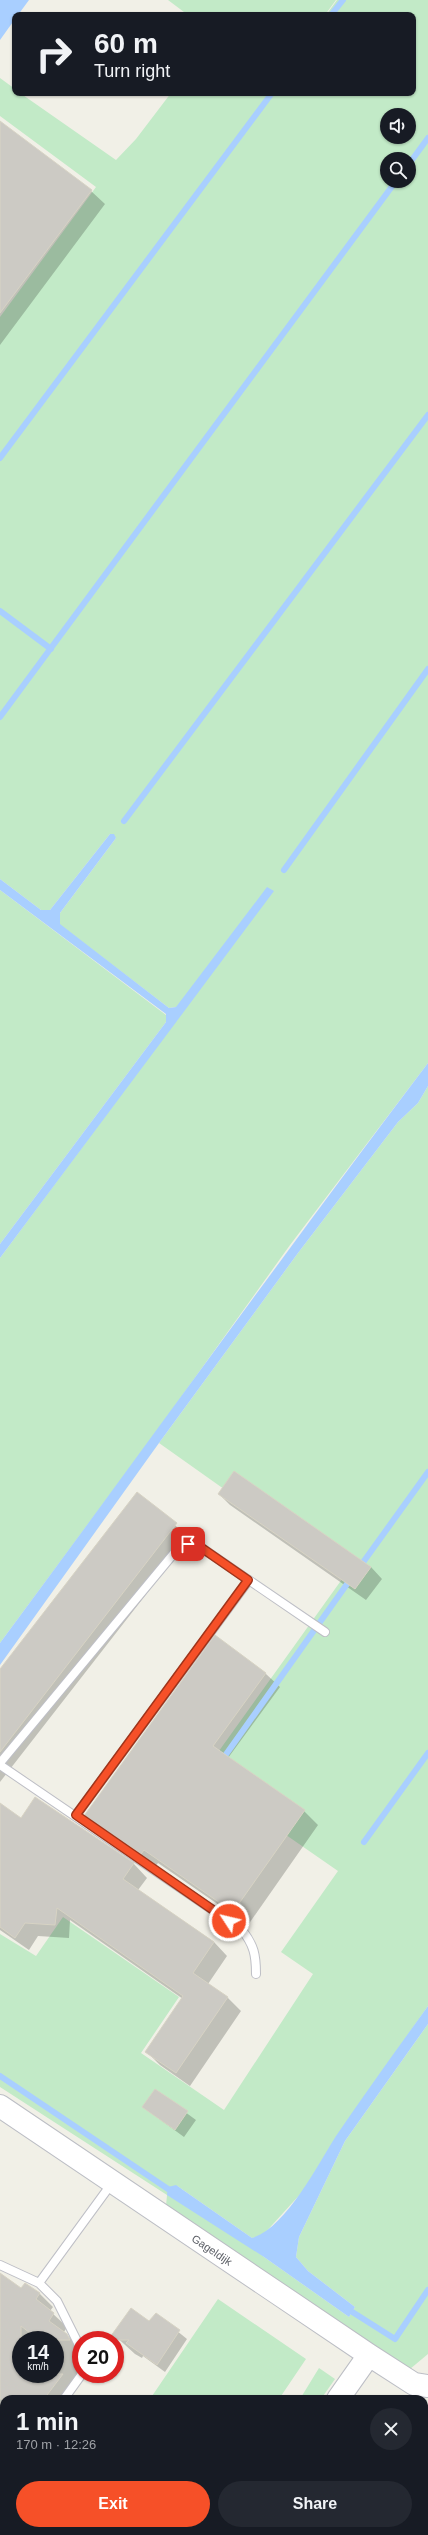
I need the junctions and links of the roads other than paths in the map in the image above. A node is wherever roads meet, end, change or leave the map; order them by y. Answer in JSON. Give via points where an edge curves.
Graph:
{"nodes":[{"id":1,"x":248,"y":1580,"type":"junction"},
{"id":2,"x":325,"y":1632,"type":"dead end"},
{"id":3,"x":0,"y":1764,"type":"edge"},
{"id":4,"x":76,"y":1815,"type":"junction"},
{"id":5,"x":256,"y":1974,"type":"dead end"},
{"id":6,"x":0,"y":2106,"type":"edge"},
{"id":7,"x":112,"y":2183,"type":"junction"},
{"id":8,"x":0,"y":2265,"type":"edge"},
{"id":9,"x":39,"y":2283,"type":"junction"},
{"id":10,"x":72,"y":2331,"type":"edge"},
{"id":11,"x":369,"y":2355,"type":"junction"},
{"id":12,"x":76,"y":2383,"type":"edge"},
{"id":13,"x":428,"y":2386,"type":"edge"},
{"id":14,"x":67,"y":2395,"type":"edge"},
{"id":15,"x":341,"y":2395,"type":"edge"}],
"edges":[{"from":1,"to":2,"type":"lane"},
{"from":1,"to":3,"type":"lane","via":[[196,1544],[180,1546]]},
{"from":1,"to":4,"type":"lane"},
{"from":3,"to":4,"type":"lane"},
{"from":4,"to":5,"type":"lane","via":[[242,1930],[256,1953]]},
{"from":6,"to":7,"type":"street","name":"Gageldijk"},
{"from":7,"to":9,"type":"lane"},
{"from":7,"to":11,"type":"street","name":"Gageldijk"},
{"from":8,"to":9,"type":"lane"},
{"from":9,"to":10,"type":"lane","via":[[57,2300]]},
{"from":11,"to":13,"type":"street","name":"Gageldijk","via":[[414,2384]]},
{"from":11,"to":15,"type":"street"},
{"from":12,"to":14,"type":"lane"}]}
